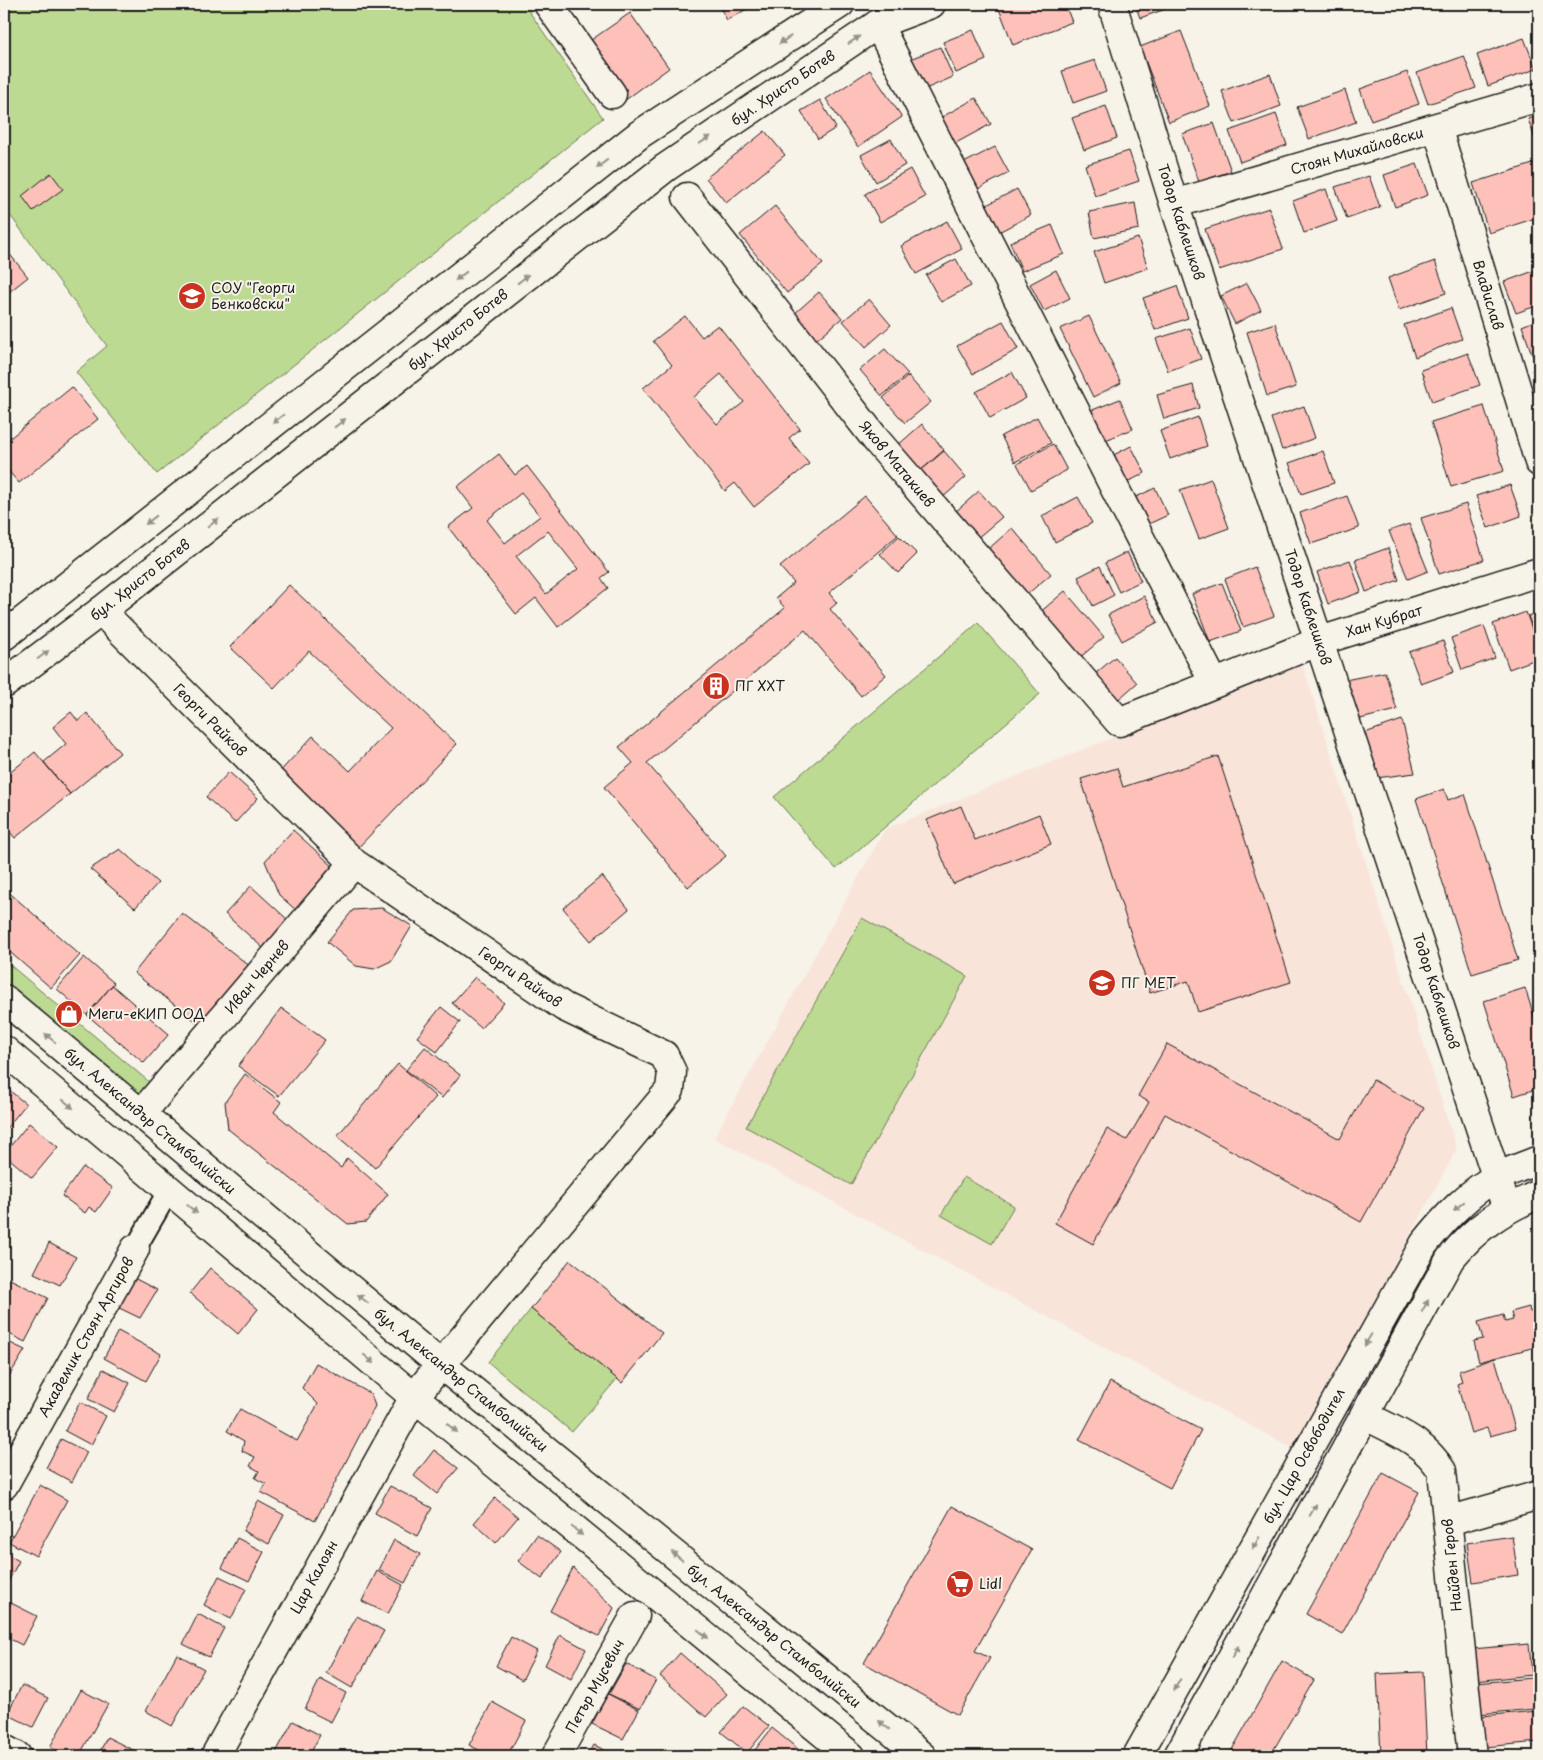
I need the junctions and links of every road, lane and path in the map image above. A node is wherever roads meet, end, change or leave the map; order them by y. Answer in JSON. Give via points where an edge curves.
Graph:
{"nodes":[{"id":1,"x":548,"y":4,"type":"edge"},
{"id":2,"x":840,"y":4,"type":"edge"},
{"id":3,"x":931,"y":4,"type":"edge"},
{"id":4,"x":1112,"y":4,"type":"edge"},
{"id":5,"x":878,"y":24,"type":"junction"},
{"id":6,"x":612,"y":94,"type":"dead end"},
{"id":7,"x":1539,"y":97,"type":"edge"},
{"id":8,"x":1437,"y":127,"type":"junction"},
{"id":9,"x":687,"y":197,"type":"dead end"},
{"id":10,"x":1174,"y":204,"type":"junction"},
{"id":11,"x":1539,"y":462,"type":"edge"},
{"id":12,"x":1539,"y":572,"type":"edge"},
{"id":13,"x":100,"y":612,"type":"junction"},
{"id":14,"x":4,"y":636,"type":"edge"},
{"id":15,"x":1320,"y":641,"type":"junction"},
{"id":16,"x":1214,"y":683,"type":"junction"},
{"id":17,"x":4,"y":684,"type":"edge"},
{"id":18,"x":1119,"y":722,"type":"joint"},
{"id":19,"x":354,"y":863,"type":"junction"},
{"id":20,"x":4,"y":999,"type":"edge"},
{"id":21,"x":4,"y":1050,"type":"edge"},
{"id":22,"x":141,"y":1114,"type":"junction"},
{"id":23,"x":1539,"y":1160,"type":"edge"},
{"id":24,"x":1498,"y":1177,"type":"junction"},
{"id":25,"x":169,"y":1190,"type":"junction"},
{"id":26,"x":1539,"y":1194,"type":"edge"},
{"id":27,"x":1507,"y":1209,"type":"junction"},
{"id":28,"x":135,"y":1249,"type":"joint"},
{"id":29,"x":440,"y":1364,"type":"junction"},
{"id":30,"x":414,"y":1397,"type":"junction"},
{"id":31,"x":1364,"y":1415,"type":"junction"},
{"id":32,"x":4,"y":1485,"type":"edge"},
{"id":33,"x":1539,"y":1495,"type":"edge"},
{"id":34,"x":1448,"y":1521,"type":"junction"},
{"id":35,"x":649,"y":1590,"type":"junction"},
{"id":36,"x":635,"y":1616,"type":"joint"},
{"id":37,"x":4,"y":1749,"type":"edge"},
{"id":38,"x":17,"y":1756,"type":"edge"},
{"id":39,"x":215,"y":1756,"type":"edge"},
{"id":40,"x":556,"y":1756,"type":"edge"},
{"id":41,"x":851,"y":1756,"type":"edge"},
{"id":42,"x":922,"y":1756,"type":"edge"},
{"id":43,"x":1138,"y":1756,"type":"edge"},
{"id":44,"x":1178,"y":1756,"type":"edge"},
{"id":45,"x":1472,"y":1756,"type":"edge"}],
"edges":[{"from":1,"to":6,"type":"street"},
{"from":2,"to":14,"type":"street","one_way":true,"via":[[640,134]]},
{"from":3,"to":5,"type":"street","name":"бул. Христо Ботев"},
{"from":4,"to":10,"type":"street","name":"Тодор Каблешков"},
{"from":13,"to":5,"type":"street","name":"бул. Христо Ботев","one_way":true,"via":[[664,168]]},
{"from":5,"to":16,"type":"street"},
{"from":7,"to":8,"type":"street","name":"Стоян Михайловски"},
{"from":8,"to":10,"type":"street","name":"Стоян Михайловски"},
{"from":8,"to":11,"type":"street","name":"Владислав"},
{"from":9,"to":18,"type":"street","name":"Яков Матакиев","via":[[877,441]]},
{"from":10,"to":15,"type":"street","name":"Тодор Каблешков"},
{"from":12,"to":15,"type":"street","name":"Хан Кубрат"},
{"from":17,"to":13,"type":"street","name":"бул. Христо Ботев","one_way":true},
{"from":13,"to":19,"type":"street","name":"Георги Райков"},
{"from":15,"to":16,"type":"street","name":"Хан Кубрат"},
{"from":15,"to":24,"type":"street","name":"Тодор Каблешков"},
{"from":16,"to":18,"type":"street","name":"Хан Кубрат"},
{"from":19,"to":22,"type":"street","name":"Иван Чернев"},
{"from":19,"to":29,"type":"street","name":"Георги Райков","via":[[564,1007],[664,1055],[672,1072],[670,1090]]},
{"from":22,"to":20,"type":"street","name":"бул. Александър Стамболийски","one_way":true},
{"from":21,"to":25,"type":"street","one_way":true},
{"from":29,"to":22,"type":"street","name":"бул. Александър Стамболийски","one_way":true},
{"from":23,"to":24,"type":"street","name":"бул. Цар Освободител"},
{"from":24,"to":27,"type":"street","name":"Тодор Каблешков"},
{"from":24,"to":43,"type":"street","name":"бул. Цар Освободител","one_way":true,"via":[[1445,1218],[1424,1244]]},
{"from":25,"to":28,"type":"street","name":"Академик Стоян Аргиров"},
{"from":25,"to":30,"type":"street","one_way":true},
{"from":26,"to":27,"type":"street"},
{"from":31,"to":27,"type":"street","one_way":true,"via":[[1450,1259],[1480,1226]]},
{"from":28,"to":32,"type":"street","name":"Академик Стоян Аргиров"},
{"from":29,"to":30,"type":"street","name":"Георги Райков"},
{"from":42,"to":29,"type":"street","name":"бул. Александър Стамболийски","one_way":true},
{"from":30,"to":35,"type":"street","one_way":true},
{"from":30,"to":39,"type":"street","name":"Цар Калоян"},
{"from":31,"to":34,"type":"street","name":"Найден Геров","via":[[1412,1439],[1432,1455],[1442,1471]]},
{"from":44,"to":31,"type":"street","one_way":true},
{"from":33,"to":34,"type":"street"},
{"from":34,"to":45,"type":"street","name":"Найден Геров"},
{"from":35,"to":36,"type":"street"},
{"from":35,"to":41,"type":"street","one_way":true},
{"from":36,"to":40,"type":"street","name":"Петър Мусевич"},
{"from":37,"to":38,"type":"street"}]}
